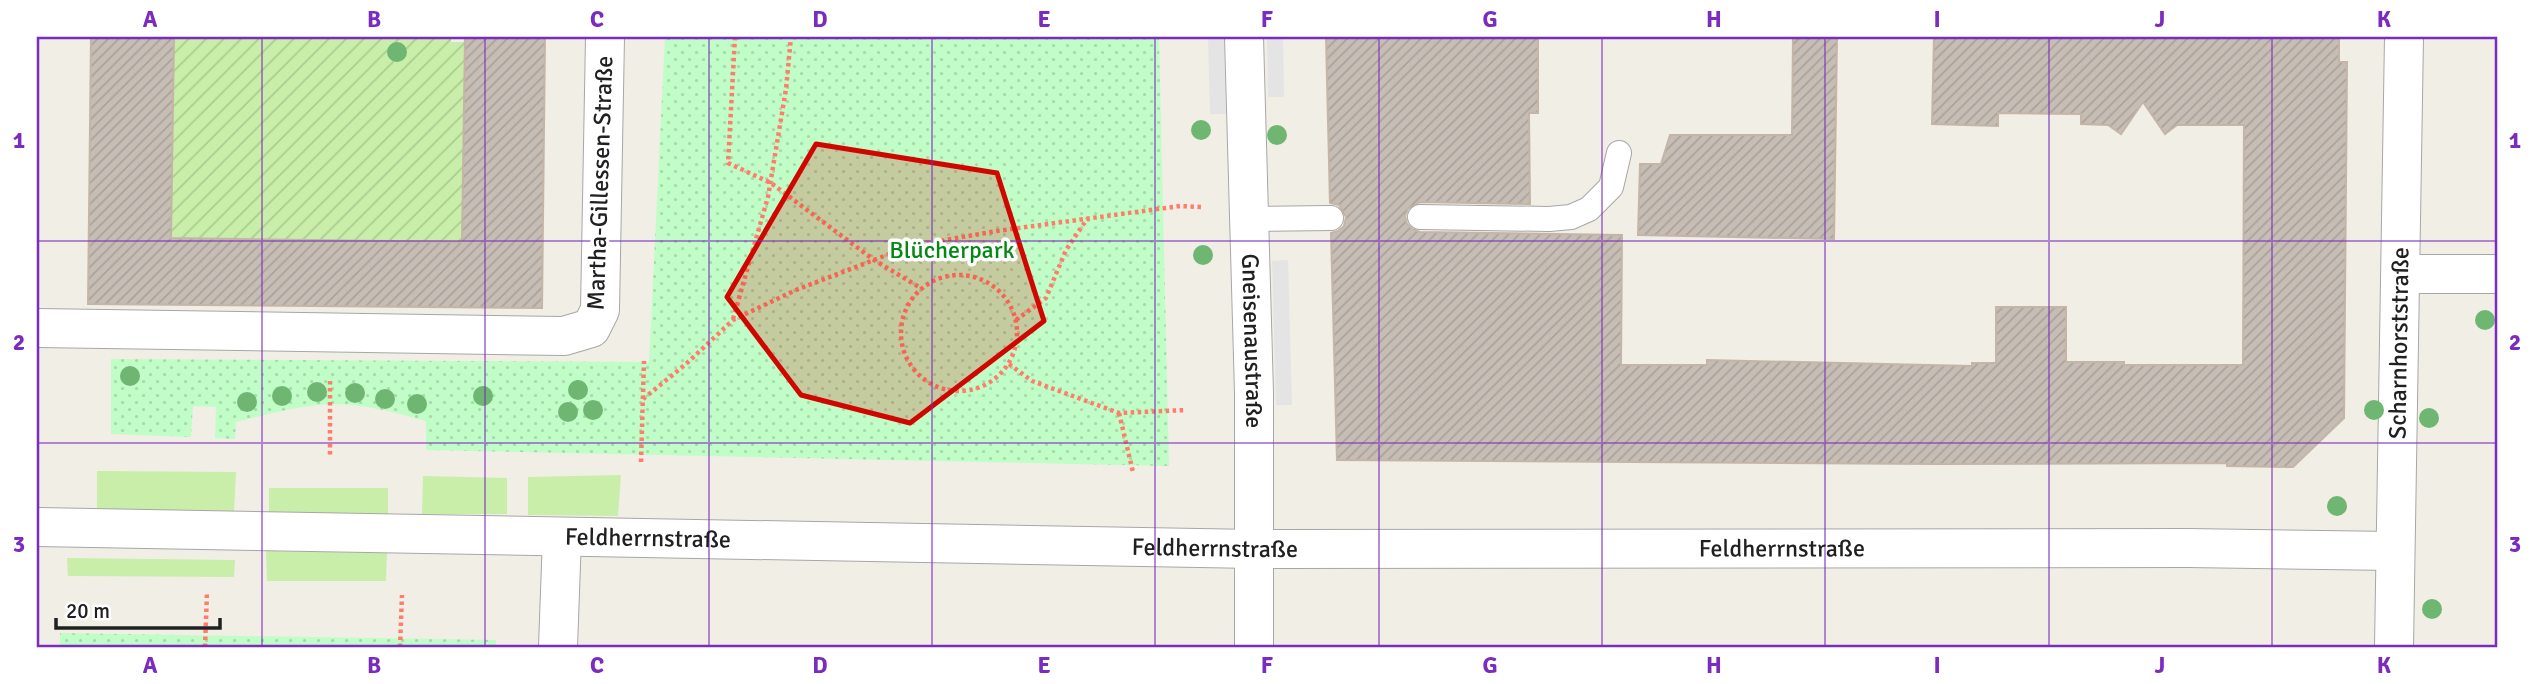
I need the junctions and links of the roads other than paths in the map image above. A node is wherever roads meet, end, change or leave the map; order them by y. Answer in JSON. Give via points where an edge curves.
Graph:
{"nodes":[{"id":1,"x":605,"y":37,"type":"edge"},
{"id":2,"x":1244,"y":37,"type":"edge"},
{"id":3,"x":2404,"y":37,"type":"edge"},
{"id":4,"x":1619,"y":153,"type":"dead end"},
{"id":5,"x":1248,"y":214,"type":"junction"},
{"id":6,"x":1420,"y":217,"type":"dead end"},
{"id":7,"x":1331,"y":218,"type":"dead end"},
{"id":8,"x":2401,"y":274,"type":"junction"},
{"id":9,"x":2497,"y":274,"type":"edge"},
{"id":10,"x":37,"y":328,"type":"edge"},
{"id":11,"x":37,"y":527,"type":"edge"},
{"id":12,"x":562,"y":537,"type":"junction"},
{"id":13,"x":1255,"y":549,"type":"junction"},
{"id":14,"x":2394,"y":551,"type":"junction"},
{"id":15,"x":558,"y":647,"type":"edge"},
{"id":16,"x":1254,"y":647,"type":"edge"},
{"id":17,"x":2394,"y":647,"type":"edge"}],
"edges":[{"from":1,"to":10,"type":"street","name":"Martha-Gillessen-Straße","via":[[600,310],[591,328],[564,336]]},
{"from":2,"to":5,"type":"street","name":"Gneisenaustraße"},
{"from":3,"to":8,"type":"street","name":"Scharnhorststraße"},
{"from":4,"to":6,"type":"lane","via":[[1611,187],[1590,209],[1571,217]]},
{"from":5,"to":7,"type":"lane"},
{"from":5,"to":13,"type":"street","name":"Gneisenaustraße"},
{"from":8,"to":9,"type":"street"},
{"from":8,"to":14,"type":"street","name":"Scharnhorststraße"},
{"from":11,"to":12,"type":"street","name":"Feldherrnstraße"},
{"from":12,"to":13,"type":"street","name":"Feldherrnstraße"},
{"from":12,"to":15,"type":"street"},
{"from":13,"to":14,"type":"street","name":"Feldherrnstraße"},
{"from":13,"to":16,"type":"street","name":"Gneisenaustraße"},
{"from":14,"to":17,"type":"street","name":"Scharnhorststraße"}]}
